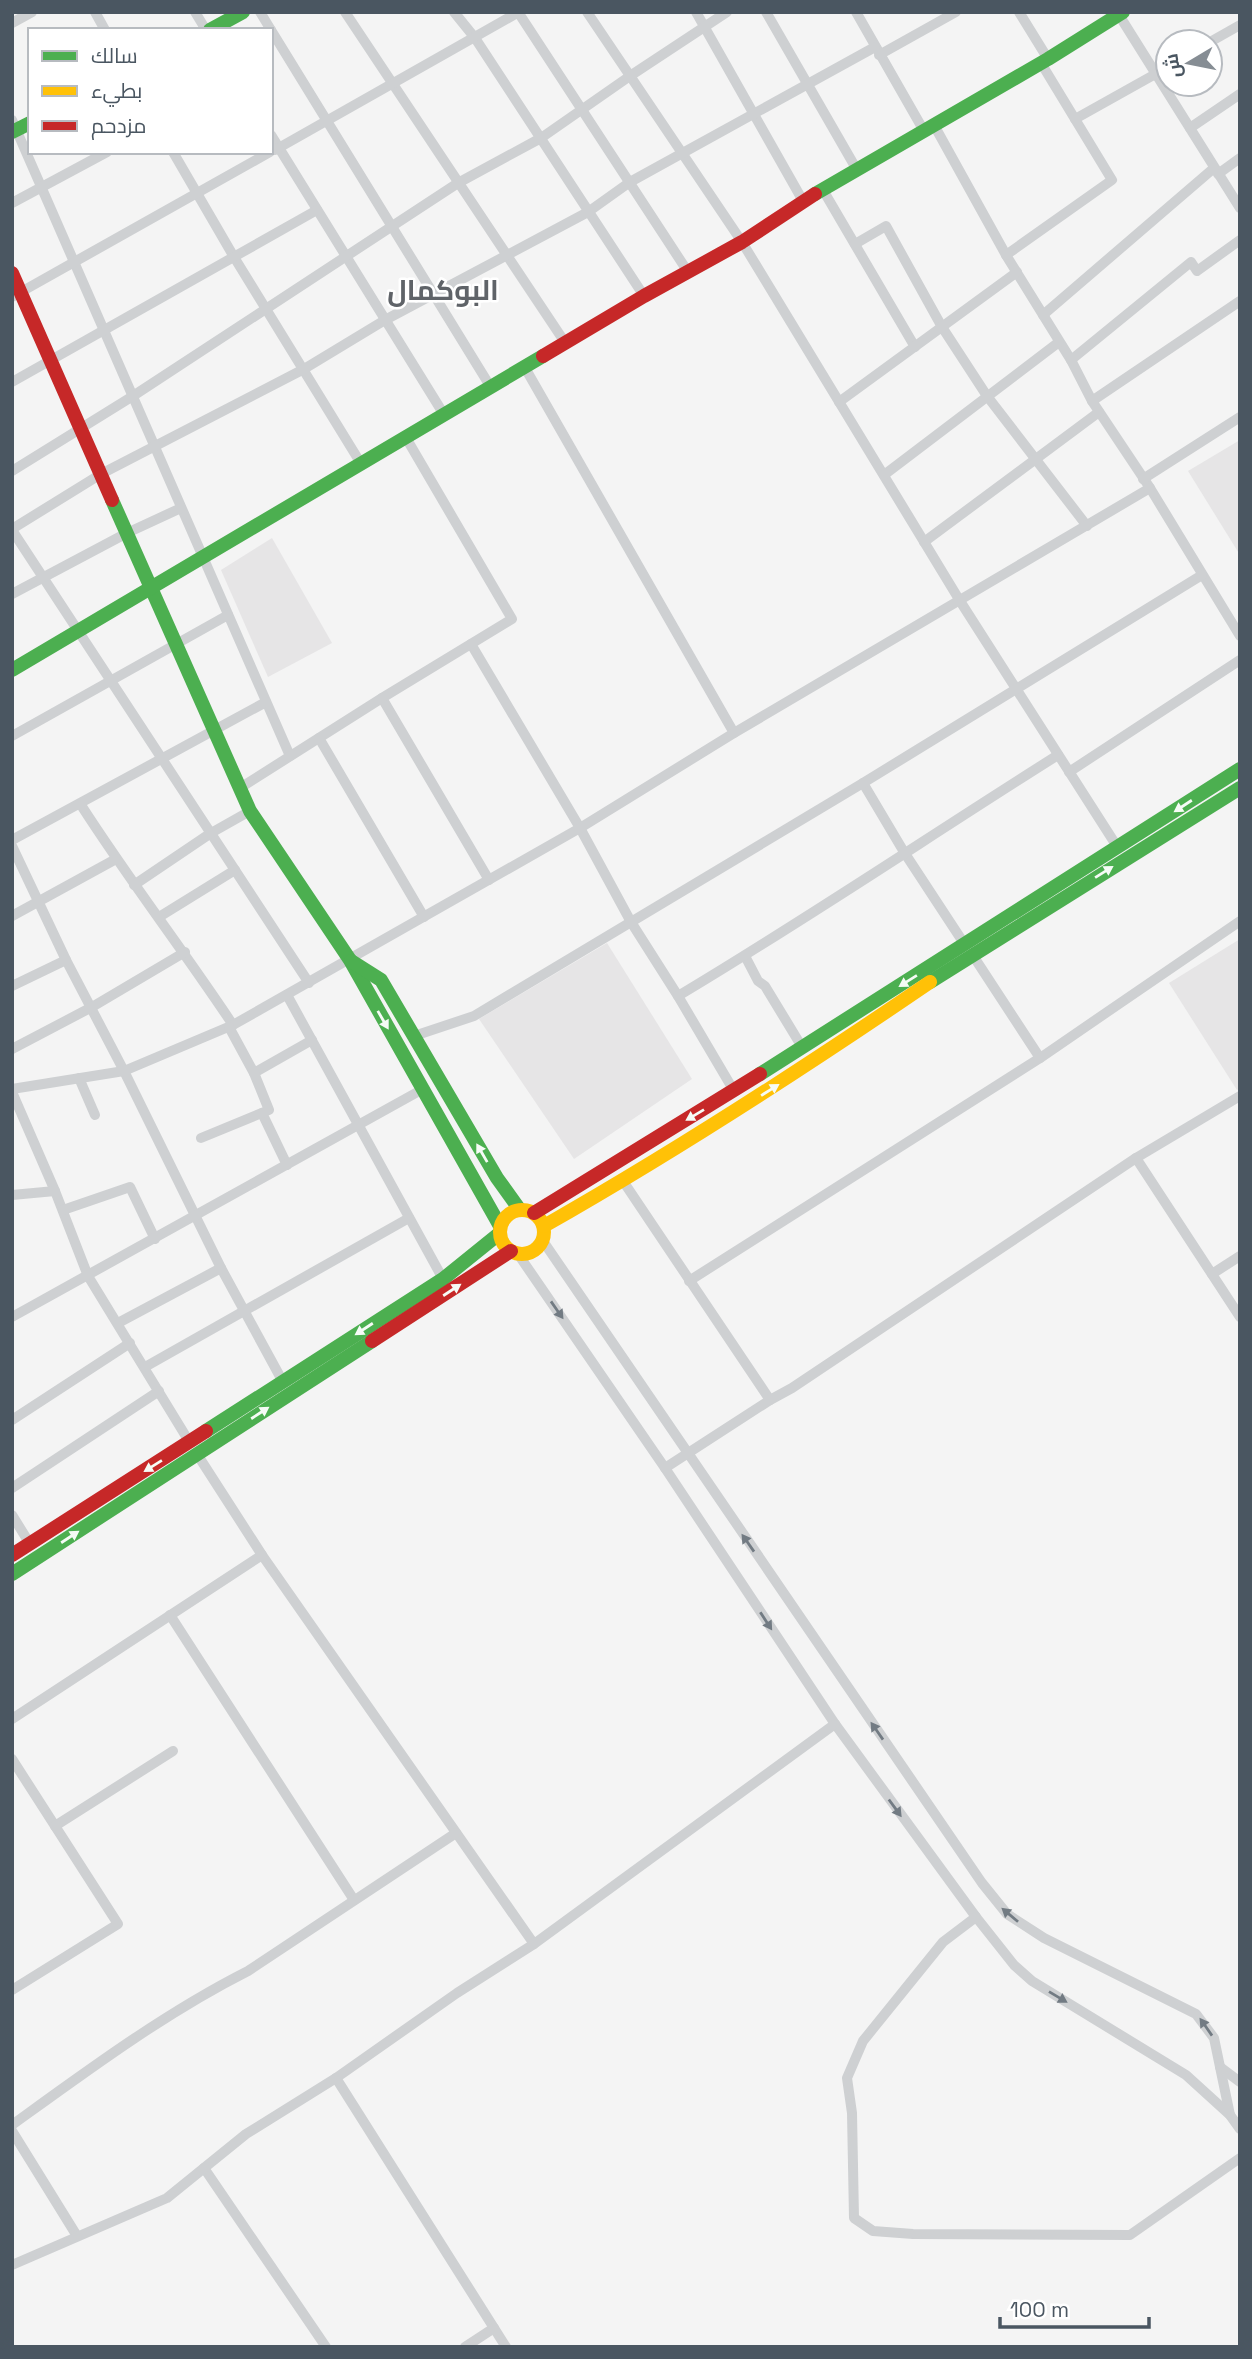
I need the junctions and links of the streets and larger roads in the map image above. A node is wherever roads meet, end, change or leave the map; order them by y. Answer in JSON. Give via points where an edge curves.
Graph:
{"nodes":[{"id":1,"x":32,"y":12,"type":"edge"},
{"id":2,"x":95,"y":12,"type":"edge"},
{"id":3,"x":195,"y":12,"type":"edge"},
{"id":4,"x":243,"y":12,"type":"edge"},
{"id":5,"x":260,"y":12,"type":"edge"},
{"id":6,"x":345,"y":12,"type":"edge"},
{"id":7,"x":454,"y":12,"type":"edge"},
{"id":8,"x":518,"y":12,"type":"edge"},
{"id":9,"x":587,"y":12,"type":"edge"},
{"id":10,"x":696,"y":12,"type":"edge"},
{"id":11,"x":727,"y":12,"type":"edge"},
{"id":12,"x":766,"y":12,"type":"edge"},
{"id":13,"x":856,"y":12,"type":"edge"},
{"id":14,"x":956,"y":12,"type":"edge"},
{"id":15,"x":1019,"y":12,"type":"edge"},
{"id":16,"x":1121,"y":14,"type":"edge"},
{"id":17,"x":12,"y":23,"type":"edge"},
{"id":18,"x":1240,"y":25,"type":"edge"},
{"id":19,"x":705,"y":26,"type":"junction"},
{"id":20,"x":104,"y":28,"type":"edge"},
{"id":21,"x":207,"y":28,"type":"edge"},
{"id":22,"x":212,"y":28,"type":"edge"},
{"id":23,"x":270,"y":28,"type":"edge"},
{"id":24,"x":273,"y":33,"type":"edge"},
{"id":25,"x":1224,"y":34,"type":"edge"},
{"id":26,"x":475,"y":38,"type":"junction"},
{"id":27,"x":877,"y":51,"type":"junction"},
{"id":28,"x":1044,"y":61,"type":"junction"},
{"id":29,"x":1154,"y":71,"type":"edge"},
{"id":30,"x":1154,"y":75,"type":"edge"},
{"id":31,"x":630,"y":76,"type":"junction"},
{"id":32,"x":392,"y":84,"type":"junction"},
{"id":33,"x":807,"y":84,"type":"junction"},
{"id":34,"x":1240,"y":94,"type":"edge"},
{"id":35,"x":1171,"y":98,"type":"edge"},
{"id":36,"x":582,"y":109,"type":"junction"},
{"id":37,"x":754,"y":115,"type":"junction"},
{"id":38,"x":1075,"y":118,"type":"junction"},
{"id":39,"x":327,"y":120,"type":"junction"},
{"id":40,"x":13,"y":127,"type":"edge"},
{"id":41,"x":929,"y":128,"type":"junction"},
{"id":42,"x":1190,"y":128,"type":"junction"},
{"id":43,"x":541,"y":138,"type":"junction"},
{"id":44,"x":273,"y":150,"type":"edge"},
{"id":45,"x":682,"y":152,"type":"junction"},
{"id":46,"x":103,"y":154,"type":"edge"},
{"id":47,"x":174,"y":154,"type":"edge"},
{"id":48,"x":266,"y":154,"type":"edge"},
{"id":49,"x":1240,"y":159,"type":"edge"},
{"id":50,"x":857,"y":170,"type":"junction"},
{"id":51,"x":1216,"y":171,"type":"junction"},
{"id":52,"x":630,"y":182,"type":"junction"},
{"id":53,"x":458,"y":183,"type":"junction"},
{"id":54,"x":40,"y":188,"type":"junction"},
{"id":55,"x":823,"y":190,"type":"junction"},
{"id":56,"x":197,"y":194,"type":"junction"},
{"id":57,"x":803,"y":201,"type":"junction"},
{"id":58,"x":12,"y":203,"type":"edge"},
{"id":59,"x":1240,"y":208,"type":"edge"},
{"id":60,"x":317,"y":210,"type":"junction"},
{"id":61,"x":588,"y":212,"type":"junction"},
{"id":62,"x":392,"y":227,"type":"junction"},
{"id":63,"x":1240,"y":240,"type":"edge"},
{"id":64,"x":742,"y":242,"type":"junction"},
{"id":65,"x":855,"y":244,"type":"junction"},
{"id":66,"x":506,"y":255,"type":"junction"},
{"id":67,"x":1006,"y":255,"type":"junction"},
{"id":68,"x":346,"y":256,"type":"junction"},
{"id":69,"x":234,"y":257,"type":"junction"},
{"id":70,"x":74,"y":262,"type":"junction"},
{"id":71,"x":688,"y":272,"type":"junction"},
{"id":72,"x":1017,"y":272,"type":"junction"},
{"id":73,"x":12,"y":273,"type":"edge"},
{"id":74,"x":17,"y":295,"type":"edge"},
{"id":75,"x":434,"y":295,"type":"junction"},
{"id":76,"x":643,"y":296,"type":"junction"},
{"id":77,"x":1240,"y":301,"type":"edge"},
{"id":78,"x":267,"y":308,"type":"junction"},
{"id":79,"x":1043,"y":315,"type":"junction"},
{"id":80,"x":385,"y":320,"type":"junction"},
{"id":81,"x":942,"y":327,"type":"junction"},
{"id":82,"x":104,"y":330,"type":"junction"},
{"id":83,"x":1059,"y":342,"type":"junction"},
{"id":84,"x":566,"y":344,"type":"junction"},
{"id":85,"x":915,"y":347,"type":"junction"},
{"id":86,"x":51,"y":360,"type":"junction"},
{"id":87,"x":1070,"y":360,"type":"junction"},
{"id":88,"x":524,"y":366,"type":"junction"},
{"id":89,"x":304,"y":369,"type":"junction"},
{"id":90,"x":12,"y":382,"type":"edge"},
{"id":91,"x":490,"y":386,"type":"junction"},
{"id":92,"x":133,"y":396,"type":"junction"},
{"id":93,"x":986,"y":396,"type":"junction"},
{"id":94,"x":1092,"y":401,"type":"junction"},
{"id":95,"x":839,"y":402,"type":"junction"},
{"id":96,"x":1099,"y":412,"type":"junction"},
{"id":97,"x":443,"y":413,"type":"junction"},
{"id":98,"x":1240,"y":417,"type":"edge"},
{"id":99,"x":81,"y":428,"type":"junction"},
{"id":100,"x":405,"y":436,"type":"junction"},
{"id":101,"x":155,"y":446,"type":"junction"},
{"id":102,"x":1036,"y":458,"type":"junction"},
{"id":103,"x":360,"y":462,"type":"junction"},
{"id":104,"x":12,"y":471,"type":"edge"},
{"id":105,"x":101,"y":474,"type":"junction"},
{"id":106,"x":884,"y":475,"type":"junction"},
{"id":107,"x":1143,"y":479,"type":"junction"},
{"id":108,"x":1150,"y":488,"type":"junction"},
{"id":109,"x":181,"y":508,"type":"junction"},
{"id":110,"x":1087,"y":526,"type":"junction"},
{"id":111,"x":12,"y":529,"type":"edge"},
{"id":112,"x":127,"y":533,"type":"junction"},
{"id":113,"x":924,"y":542,"type":"junction"},
{"id":114,"x":202,"y":555,"type":"junction"},
{"id":115,"x":1202,"y":575,"type":"junction"},
{"id":116,"x":43,"y":577,"type":"junction"},
{"id":117,"x":150,"y":586,"type":"junction"},
{"id":118,"x":12,"y":594,"type":"edge"},
{"id":119,"x":960,"y":601,"type":"junction"},
{"id":120,"x":228,"y":615,"type":"junction"},
{"id":121,"x":1236,"y":624,"type":"edge"},
{"id":122,"x":78,"y":632,"type":"junction"},
{"id":123,"x":1240,"y":636,"type":"edge"},
{"id":124,"x":176,"y":644,"type":"junction"},
{"id":125,"x":471,"y":644,"type":"junction"},
{"id":126,"x":1240,"y":660,"type":"edge"},
{"id":127,"x":12,"y":670,"type":"edge"},
{"id":128,"x":111,"y":680,"type":"junction"},
{"id":129,"x":1015,"y":688,"type":"junction"},
{"id":130,"x":382,"y":698,"type":"junction"},
{"id":131,"x":266,"y":702,"type":"junction"},
{"id":132,"x":215,"y":731,"type":"junction"},
{"id":133,"x":734,"y":733,"type":"junction"},
{"id":134,"x":12,"y":736,"type":"edge"},
{"id":135,"x":319,"y":738,"type":"junction"},
{"id":136,"x":1058,"y":755,"type":"junction"},
{"id":137,"x":290,"y":756,"type":"junction"},
{"id":138,"x":163,"y":760,"type":"junction"},
{"id":139,"x":1240,"y":769,"type":"edge"},
{"id":140,"x":1069,"y":772,"type":"junction"},
{"id":141,"x":863,"y":783,"type":"junction"},
{"id":142,"x":240,"y":788,"type":"junction"},
{"id":143,"x":1240,"y":788,"type":"edge"},
{"id":144,"x":81,"y":804,"type":"junction"},
{"id":145,"x":250,"y":811,"type":"junction"},
{"id":146,"x":580,"y":828,"type":"junction"},
{"id":147,"x":211,"y":833,"type":"junction"},
{"id":148,"x":12,"y":843,"type":"edge"},
{"id":149,"x":1118,"y":848,"type":"junction"},
{"id":150,"x":904,"y":852,"type":"junction"},
{"id":151,"x":116,"y":859,"type":"junction"},
{"id":152,"x":235,"y":870,"type":"junction"},
{"id":153,"x":489,"y":880,"type":"junction"},
{"id":154,"x":134,"y":885,"type":"junction"},
{"id":155,"x":39,"y":901,"type":"junction"},
{"id":156,"x":12,"y":916,"type":"edge"},
{"id":157,"x":159,"y":917,"type":"junction"},
{"id":158,"x":424,"y":917,"type":"junction"},
{"id":159,"x":1240,"y":921,"type":"edge"},
{"id":160,"x":631,"y":922,"type":"junction"},
{"id":161,"x":969,"y":950,"type":"junction"},
{"id":162,"x":185,"y":952,"type":"junction"},
{"id":163,"x":745,"y":956,"type":"junction"},
{"id":164,"x":66,"y":960,"type":"junction"},
{"id":165,"x":350,"y":960,"type":"junction"},
{"id":166,"x":309,"y":983,"type":"junction"},
{"id":167,"x":12,"y":986,"type":"edge"},
{"id":168,"x":287,"y":995,"type":"junction"},
{"id":169,"x":678,"y":996,"type":"junction"},
{"id":170,"x":92,"y":1007,"type":"junction"},
{"id":171,"x":231,"y":1026,"type":"junction"},
{"id":172,"x":414,"y":1036,"type":"junction"},
{"id":173,"x":312,"y":1040,"type":"junction"},
{"id":174,"x":802,"y":1047,"type":"junction"},
{"id":175,"x":12,"y":1049,"type":"edge"},
{"id":176,"x":1040,"y":1058,"type":"junction"},
{"id":177,"x":124,"y":1071,"type":"junction"},
{"id":178,"x":254,"y":1073,"type":"junction"},
{"id":179,"x":79,"y":1078,"type":"junction"},
{"id":180,"x":423,"y":1089,"type":"junction"},
{"id":181,"x":12,"y":1090,"type":"edge"},
{"id":182,"x":734,"y":1091,"type":"junction"},
{"id":183,"x":1240,"y":1096,"type":"edge"},
{"id":184,"x":262,"y":1113,"type":"junction"},
{"id":185,"x":95,"y":1115,"type":"dead end"},
{"id":186,"x":358,"y":1125,"type":"junction"},
{"id":187,"x":201,"y":1138,"type":"dead end"},
{"id":188,"x":1136,"y":1158,"type":"junction"},
{"id":189,"x":288,"y":1165,"type":"junction"},
{"id":190,"x":623,"y":1181,"type":"junction"},
{"id":191,"x":55,"y":1191,"type":"junction"},
{"id":192,"x":12,"y":1195,"type":"edge"},
{"id":193,"x":63,"y":1210,"type":"junction"},
{"id":194,"x":527,"y":1211,"type":"junction"},
{"id":195,"x":195,"y":1217,"type":"junction"},
{"id":196,"x":409,"y":1218,"type":"junction"},
{"id":197,"x":500,"y":1230,"type":"junction"},
{"id":198,"x":543,"y":1234,"type":"junction"},
{"id":199,"x":155,"y":1239,"type":"junction"},
{"id":200,"x":515,"y":1253,"type":"junction"},
{"id":201,"x":1240,"y":1256,"type":"edge"},
{"id":202,"x":221,"y":1268,"type":"junction"},
{"id":203,"x":1212,"y":1274,"type":"junction"},
{"id":204,"x":88,"y":1276,"type":"junction"},
{"id":205,"x":443,"y":1279,"type":"junction"},
{"id":206,"x":690,"y":1281,"type":"junction"},
{"id":207,"x":244,"y":1311,"type":"junction"},
{"id":208,"x":12,"y":1317,"type":"edge"},
{"id":209,"x":1240,"y":1318,"type":"edge"},
{"id":210,"x":118,"y":1322,"type":"junction"},
{"id":211,"x":130,"y":1343,"type":"junction"},
{"id":212,"x":145,"y":1367,"type":"junction"},
{"id":213,"x":283,"y":1381,"type":"junction"},
{"id":214,"x":159,"y":1391,"type":"junction"},
{"id":215,"x":770,"y":1400,"type":"junction"},
{"id":216,"x":12,"y":1419,"type":"edge"},
{"id":217,"x":193,"y":1448,"type":"junction"},
{"id":218,"x":687,"y":1455,"type":"junction"},
{"id":219,"x":666,"y":1468,"type":"junction"},
{"id":220,"x":12,"y":1488,"type":"edge"},
{"id":221,"x":12,"y":1515,"type":"edge"},
{"id":222,"x":30,"y":1544,"type":"junction"},
{"id":223,"x":12,"y":1555,"type":"edge"},
{"id":224,"x":262,"y":1555,"type":"junction"},
{"id":225,"x":12,"y":1574,"type":"edge"},
{"id":226,"x":170,"y":1615,"type":"junction"},
{"id":227,"x":12,"y":1719,"type":"edge"},
{"id":228,"x":835,"y":1724,"type":"junction"},
{"id":229,"x":173,"y":1751,"type":"dead end"},
{"id":230,"x":12,"y":1759,"type":"edge"},
{"id":231,"x":55,"y":1826,"type":"junction"},
{"id":232,"x":456,"y":1833,"type":"junction"},
{"id":233,"x":355,"y":1900,"type":"junction"},
{"id":234,"x":976,"y":1917,"type":"junction"},
{"id":235,"x":534,"y":1944,"type":"junction"},
{"id":236,"x":12,"y":1990,"type":"edge"},
{"id":237,"x":1220,"y":2067,"type":"junction"},
{"id":238,"x":336,"y":2078,"type":"junction"},
{"id":239,"x":1240,"y":2082,"type":"edge"},
{"id":240,"x":1230,"y":2115,"type":"junction"},
{"id":241,"x":12,"y":2125,"type":"edge"},
{"id":242,"x":1240,"y":2129,"type":"edge"},
{"id":243,"x":12,"y":2131,"type":"edge"},
{"id":244,"x":1240,"y":2158,"type":"edge"},
{"id":245,"x":204,"y":2168,"type":"junction"},
{"id":246,"x":76,"y":2236,"type":"junction"},
{"id":247,"x":12,"y":2265,"type":"edge"},
{"id":248,"x":494,"y":2328,"type":"junction"},
{"id":249,"x":326,"y":2347,"type":"edge"},
{"id":250,"x":465,"y":2347,"type":"edge"},
{"id":251,"x":506,"y":2347,"type":"edge"}],
"edges":[{"from":1,"to":17,"type":"street"},
{"from":2,"to":20,"type":"street"},
{"from":3,"to":21,"type":"street"},
{"from":4,"to":22,"type":"street"},
{"from":5,"to":23,"type":"street"},
{"from":6,"to":32,"type":"street"},
{"from":7,"to":26,"type":"street"},
{"from":8,"to":26,"type":"street"},
{"from":8,"to":36,"type":"street"},
{"from":9,"to":31,"type":"street"},
{"from":10,"to":19,"type":"street"},
{"from":11,"to":19,"type":"street"},
{"from":12,"to":33,"type":"street"},
{"from":13,"to":27,"type":"street"},
{"from":14,"to":27,"type":"street"},
{"from":15,"to":28,"type":"street"},
{"from":16,"to":28,"type":"street"},
{"from":16,"to":29,"type":"street"},
{"from":18,"to":25,"type":"street"},
{"from":19,"to":31,"type":"street"},
{"from":19,"to":37,"type":"street"},
{"from":24,"to":39,"type":"street"},
{"from":26,"to":32,"type":"street"},
{"from":26,"to":43,"type":"street"},
{"from":27,"to":33,"type":"street"},
{"from":27,"to":41,"type":"street"},
{"from":28,"to":38,"type":"street"},
{"from":28,"to":41,"type":"street"},
{"from":30,"to":38,"type":"street"},
{"from":31,"to":36,"type":"street"},
{"from":31,"to":45,"type":"street"},
{"from":32,"to":39,"type":"street"},
{"from":32,"to":53,"type":"street"},
{"from":33,"to":37,"type":"street"},
{"from":33,"to":50,"type":"street"},
{"from":34,"to":42,"type":"street"},
{"from":35,"to":42,"type":"street"},
{"from":36,"to":43,"type":"street"},
{"from":36,"to":52,"type":"street"},
{"from":37,"to":45,"type":"street"},
{"from":37,"to":57,"type":"street"},
{"from":38,"to":67,"type":"street","via":[[1112,180]]},
{"from":39,"to":44,"type":"street"},
{"from":39,"to":62,"type":"street"},
{"from":40,"to":54,"type":"street"},
{"from":41,"to":50,"type":"street"},
{"from":41,"to":67,"type":"street"},
{"from":42,"to":51,"type":"street"},
{"from":43,"to":53,"type":"street"},
{"from":43,"to":61,"type":"street"},
{"from":44,"to":60,"type":"street"},
{"from":45,"to":52,"type":"street"},
{"from":45,"to":64,"type":"street"},
{"from":46,"to":54,"type":"street"},
{"from":47,"to":56,"type":"street"},
{"from":48,"to":56,"type":"street"},
{"from":49,"to":51,"type":"street"},
{"from":50,"to":55,"type":"street"},
{"from":51,"to":59,"type":"street"},
{"from":51,"to":79,"type":"street"},
{"from":52,"to":61,"type":"street"},
{"from":52,"to":71,"type":"street"},
{"from":53,"to":62,"type":"street"},
{"from":53,"to":66,"type":"street"},
{"from":54,"to":58,"type":"street"},
{"from":54,"to":70,"type":"street"},
{"from":55,"to":57,"type":"street"},
{"from":55,"to":65,"type":"street"},
{"from":56,"to":69,"type":"street"},
{"from":56,"to":70,"type":"street"},
{"from":57,"to":64,"type":"street"},
{"from":60,"to":68,"type":"street"},
{"from":60,"to":69,"type":"street"},
{"from":61,"to":66,"type":"street"},
{"from":61,"to":76,"type":"street"},
{"from":62,"to":68,"type":"street"},
{"from":62,"to":75,"type":"street"},
{"from":63,"to":87,"type":"street","via":[[1198,271],[1191,262]]},
{"from":64,"to":71,"type":"street"},
{"from":64,"to":95,"type":"street"},
{"from":65,"to":81,"type":"street","via":[[886,226]]},
{"from":65,"to":85,"type":"street"},
{"from":66,"to":75,"type":"street"},
{"from":66,"to":84,"type":"street"},
{"from":67,"to":72,"type":"street"},
{"from":68,"to":78,"type":"street"},
{"from":68,"to":80,"type":"street"},
{"from":69,"to":78,"type":"street"},
{"from":69,"to":82,"type":"street"},
{"from":70,"to":74,"type":"street"},
{"from":70,"to":82,"type":"street"},
{"from":71,"to":76,"type":"street"},
{"from":72,"to":79,"type":"street"},
{"from":72,"to":81,"type":"street"},
{"from":73,"to":74,"type":"street"},
{"from":74,"to":86,"type":"street"},
{"from":75,"to":80,"type":"street"},
{"from":75,"to":91,"type":"street"},
{"from":76,"to":84,"type":"street"},
{"from":77,"to":94,"type":"street"},
{"from":78,"to":89,"type":"street"},
{"from":78,"to":92,"type":"street"},
{"from":79,"to":83,"type":"street"},
{"from":80,"to":89,"type":"street"},
{"from":80,"to":97,"type":"street"},
{"from":81,"to":85,"type":"street"},
{"from":81,"to":93,"type":"street"},
{"from":82,"to":86,"type":"street"},
{"from":82,"to":92,"type":"street"},
{"from":83,"to":87,"type":"street"},
{"from":83,"to":93,"type":"street"},
{"from":84,"to":88,"type":"street"},
{"from":85,"to":95,"type":"street"},
{"from":86,"to":90,"type":"street"},
{"from":86,"to":99,"type":"street"},
{"from":87,"to":94,"type":"street"},
{"from":88,"to":91,"type":"street"},
{"from":88,"to":133,"type":"street"},
{"from":89,"to":101,"type":"street"},
{"from":89,"to":103,"type":"street"},
{"from":91,"to":97,"type":"street"},
{"from":92,"to":99,"type":"street"},
{"from":92,"to":101,"type":"street"},
{"from":93,"to":102,"type":"street"},
{"from":93,"to":106,"type":"street"},
{"from":94,"to":96,"type":"street"},
{"from":95,"to":106,"type":"street"},
{"from":96,"to":102,"type":"street"},
{"from":96,"to":107,"type":"street"},
{"from":97,"to":100,"type":"street"},
{"from":98,"to":107,"type":"street"},
{"from":99,"to":104,"type":"street"},
{"from":99,"to":105,"type":"street"},
{"from":100,"to":103,"type":"street"},
{"from":100,"to":125,"type":"street","via":[[512,619]]},
{"from":101,"to":105,"type":"street"},
{"from":101,"to":109,"type":"street"},
{"from":102,"to":110,"type":"street"},
{"from":102,"to":113,"type":"street"},
{"from":103,"to":114,"type":"street"},
{"from":105,"to":111,"type":"street"},
{"from":105,"to":112,"type":"street"},
{"from":106,"to":113,"type":"street"},
{"from":107,"to":108,"type":"street"},
{"from":108,"to":110,"type":"street"},
{"from":108,"to":115,"type":"street"},
{"from":109,"to":112,"type":"street"},
{"from":109,"to":114,"type":"street"},
{"from":110,"to":119,"type":"street"},
{"from":111,"to":116,"type":"street"},
{"from":112,"to":116,"type":"street"},
{"from":112,"to":117,"type":"street"},
{"from":113,"to":119,"type":"street"},
{"from":114,"to":117,"type":"street"},
{"from":114,"to":120,"type":"street"},
{"from":115,"to":121,"type":"street"},
{"from":115,"to":129,"type":"street"},
{"from":116,"to":118,"type":"street"},
{"from":116,"to":122,"type":"street"},
{"from":117,"to":122,"type":"street"},
{"from":117,"to":124,"type":"street"},
{"from":119,"to":129,"type":"street"},
{"from":119,"to":133,"type":"street"},
{"from":120,"to":124,"type":"street"},
{"from":120,"to":131,"type":"street"},
{"from":121,"to":123,"type":"street"},
{"from":122,"to":127,"type":"street"},
{"from":122,"to":128,"type":"street"},
{"from":124,"to":128,"type":"street"},
{"from":124,"to":132,"type":"street"},
{"from":125,"to":130,"type":"street"},
{"from":125,"to":146,"type":"street"},
{"from":126,"to":140,"type":"street"},
{"from":128,"to":134,"type":"street"},
{"from":128,"to":138,"type":"street"},
{"from":129,"to":136,"type":"street"},
{"from":129,"to":141,"type":"street"},
{"from":130,"to":135,"type":"street"},
{"from":130,"to":153,"type":"street"},
{"from":131,"to":132,"type":"street"},
{"from":131,"to":137,"type":"street"},
{"from":132,"to":138,"type":"street"},
{"from":132,"to":142,"type":"street"},
{"from":133,"to":146,"type":"street"},
{"from":135,"to":137,"type":"street"},
{"from":135,"to":158,"type":"street"},
{"from":136,"to":140,"type":"street"},
{"from":136,"to":150,"type":"street"},
{"from":137,"to":142,"type":"street"},
{"from":138,"to":144,"type":"street"},
{"from":138,"to":147,"type":"street"},
{"from":139,"to":149,"type":"street","one_way":true},
{"from":140,"to":149,"type":"street"},
{"from":141,"to":150,"type":"street"},
{"from":141,"to":160,"type":"street"},
{"from":142,"to":145,"type":"street"},
{"from":161,"to":143,"type":"street","one_way":true},
{"from":144,"to":148,"type":"street"},
{"from":144,"to":151,"type":"street"},
{"from":145,"to":147,"type":"street"},
{"from":145,"to":165,"type":"street"},
{"from":146,"to":153,"type":"street"},
{"from":146,"to":160,"type":"street"},
{"from":147,"to":152,"type":"street"},
{"from":147,"to":154,"type":"street"},
{"from":148,"to":155,"type":"street"},
{"from":149,"to":161,"type":"street"},
{"from":150,"to":161,"type":"street"},
{"from":150,"to":163,"type":"street"},
{"from":151,"to":154,"type":"street"},
{"from":151,"to":155,"type":"street"},
{"from":152,"to":157,"type":"street"},
{"from":152,"to":166,"type":"street"},
{"from":153,"to":158,"type":"street"},
{"from":154,"to":157,"type":"street"},
{"from":155,"to":156,"type":"street"},
{"from":155,"to":164,"type":"street"},
{"from":157,"to":162,"type":"street"},
{"from":158,"to":165,"type":"street"},
{"from":159,"to":176,"type":"street"},
{"from":160,"to":169,"type":"street"},
{"from":160,"to":172,"type":"street","via":[[474,1016]]},
{"from":161,"to":174,"type":"street","one_way":true},
{"from":161,"to":176,"type":"street"},
{"from":190,"to":161,"type":"street","one_way":true,"via":[[803,1069]]},
{"from":162,"to":170,"type":"street"},
{"from":162,"to":171,"type":"street"},
{"from":163,"to":169,"type":"street"},
{"from":163,"to":174,"type":"street"},
{"from":164,"to":167,"type":"street"},
{"from":164,"to":170,"type":"street"},
{"from":165,"to":166,"type":"street"},
{"from":165,"to":172,"type":"street","via":[[381,980]]},
{"from":165,"to":180,"type":"street","one_way":true},
{"from":166,"to":168,"type":"street"},
{"from":168,"to":171,"type":"street"},
{"from":168,"to":173,"type":"street"},
{"from":169,"to":182,"type":"street"},
{"from":170,"to":175,"type":"street"},
{"from":170,"to":177,"type":"street"},
{"from":171,"to":177,"type":"street"},
{"from":171,"to":178,"type":"street"},
{"from":194,"to":172,"type":"street","one_way":true,"via":[[497,1178]]},
{"from":173,"to":178,"type":"street"},
{"from":173,"to":186,"type":"street"},
{"from":174,"to":182,"type":"street"},
{"from":176,"to":206,"type":"street"},
{"from":177,"to":179,"type":"street"},
{"from":177,"to":195,"type":"street"},
{"from":178,"to":184,"type":"street","via":[[269,1110]]},
{"from":179,"to":181,"type":"street"},
{"from":179,"to":185,"type":"street"},
{"from":180,"to":186,"type":"street"},
{"from":180,"to":197,"type":"street"},
{"from":181,"to":191,"type":"street"},
{"from":182,"to":194,"type":"street","one_way":true},
{"from":183,"to":188,"type":"street"},
{"from":184,"to":187,"type":"street"},
{"from":184,"to":189,"type":"street"},
{"from":186,"to":189,"type":"street"},
{"from":186,"to":196,"type":"street"},
{"from":188,"to":203,"type":"street"},
{"from":188,"to":215,"type":"street"},
{"from":189,"to":195,"type":"street"},
{"from":190,"to":198,"type":"street"},
{"from":190,"to":206,"type":"street"},
{"from":191,"to":192,"type":"street"},
{"from":191,"to":193,"type":"street"},
{"from":193,"to":199,"type":"street","via":[[130,1186]]},
{"from":193,"to":204,"type":"street"},
{"from":194,"to":197,"type":"street","via":[[508,1215]]},
{"from":194,"to":198,"type":"street"},
{"from":195,"to":199,"type":"street"},
{"from":195,"to":202,"type":"street"},
{"from":196,"to":205,"type":"street"},
{"from":196,"to":207,"type":"street"},
{"from":197,"to":200,"type":"street","via":[[506,1247]]},
{"from":197,"to":205,"type":"street"},
{"from":198,"to":200,"type":"street","via":[[533,1252]]},
{"from":198,"to":218,"type":"street"},
{"from":199,"to":204,"type":"street"},
{"from":217,"to":200,"type":"street","one_way":true},
{"from":200,"to":219,"type":"street","one_way":true},
{"from":201,"to":203,"type":"street"},
{"from":202,"to":207,"type":"street"},
{"from":202,"to":210,"type":"street"},
{"from":203,"to":209,"type":"street"},
{"from":204,"to":208,"type":"street"},
{"from":204,"to":210,"type":"street"},
{"from":205,"to":213,"type":"street","one_way":true},
{"from":206,"to":215,"type":"street"},
{"from":207,"to":212,"type":"street"},
{"from":207,"to":213,"type":"street"},
{"from":210,"to":211,"type":"street"},
{"from":211,"to":212,"type":"street"},
{"from":211,"to":216,"type":"street"},
{"from":212,"to":214,"type":"street"},
{"from":213,"to":217,"type":"street"},
{"from":214,"to":217,"type":"street"},
{"from":214,"to":220,"type":"street"},
{"from":215,"to":218,"type":"street"},
{"from":217,"to":222,"type":"street","one_way":true},
{"from":217,"to":224,"type":"street"},
{"from":225,"to":217,"type":"street","one_way":true},
{"from":218,"to":219,"type":"street"},
{"from":237,"to":218,"type":"street","one_way":true,"via":[[1214,2038],[1196,2014],[1044,1938],[1007,1914]]},
{"from":219,"to":228,"type":"street","one_way":true},
{"from":221,"to":222,"type":"street"},
{"from":222,"to":223,"type":"street"},
{"from":224,"to":226,"type":"street"},
{"from":224,"to":232,"type":"street"},
{"from":226,"to":227,"type":"street"},
{"from":226,"to":233,"type":"street"},
{"from":228,"to":234,"type":"street","one_way":true},
{"from":228,"to":235,"type":"street"},
{"from":229,"to":231,"type":"street"},
{"from":230,"to":231,"type":"street"},
{"from":231,"to":236,"type":"street","via":[[118,1924]]},
{"from":232,"to":233,"type":"street"},
{"from":232,"to":235,"type":"street"},
{"from":233,"to":241,"type":"street","via":[[165,2020]]},
{"from":234,"to":240,"type":"street","one_way":true,"via":[[1032,1981],[1185,2075]]},
{"from":234,"to":244,"type":"street","via":[[943,1942],[854,2057],[847,2078],[855,2218],[873,2231],[913,2234],[1130,2235]]},
{"from":235,"to":238,"type":"street"},
{"from":237,"to":239,"type":"street"},
{"from":237,"to":240,"type":"street"},
{"from":238,"to":245,"type":"street","via":[[246,2134]]},
{"from":238,"to":248,"type":"street"},
{"from":240,"to":242,"type":"street"},
{"from":243,"to":246,"type":"street"},
{"from":245,"to":246,"type":"street","via":[[167,2198]]},
{"from":245,"to":249,"type":"street"},
{"from":246,"to":247,"type":"street"},
{"from":248,"to":250,"type":"street"},
{"from":248,"to":251,"type":"street"}]}
